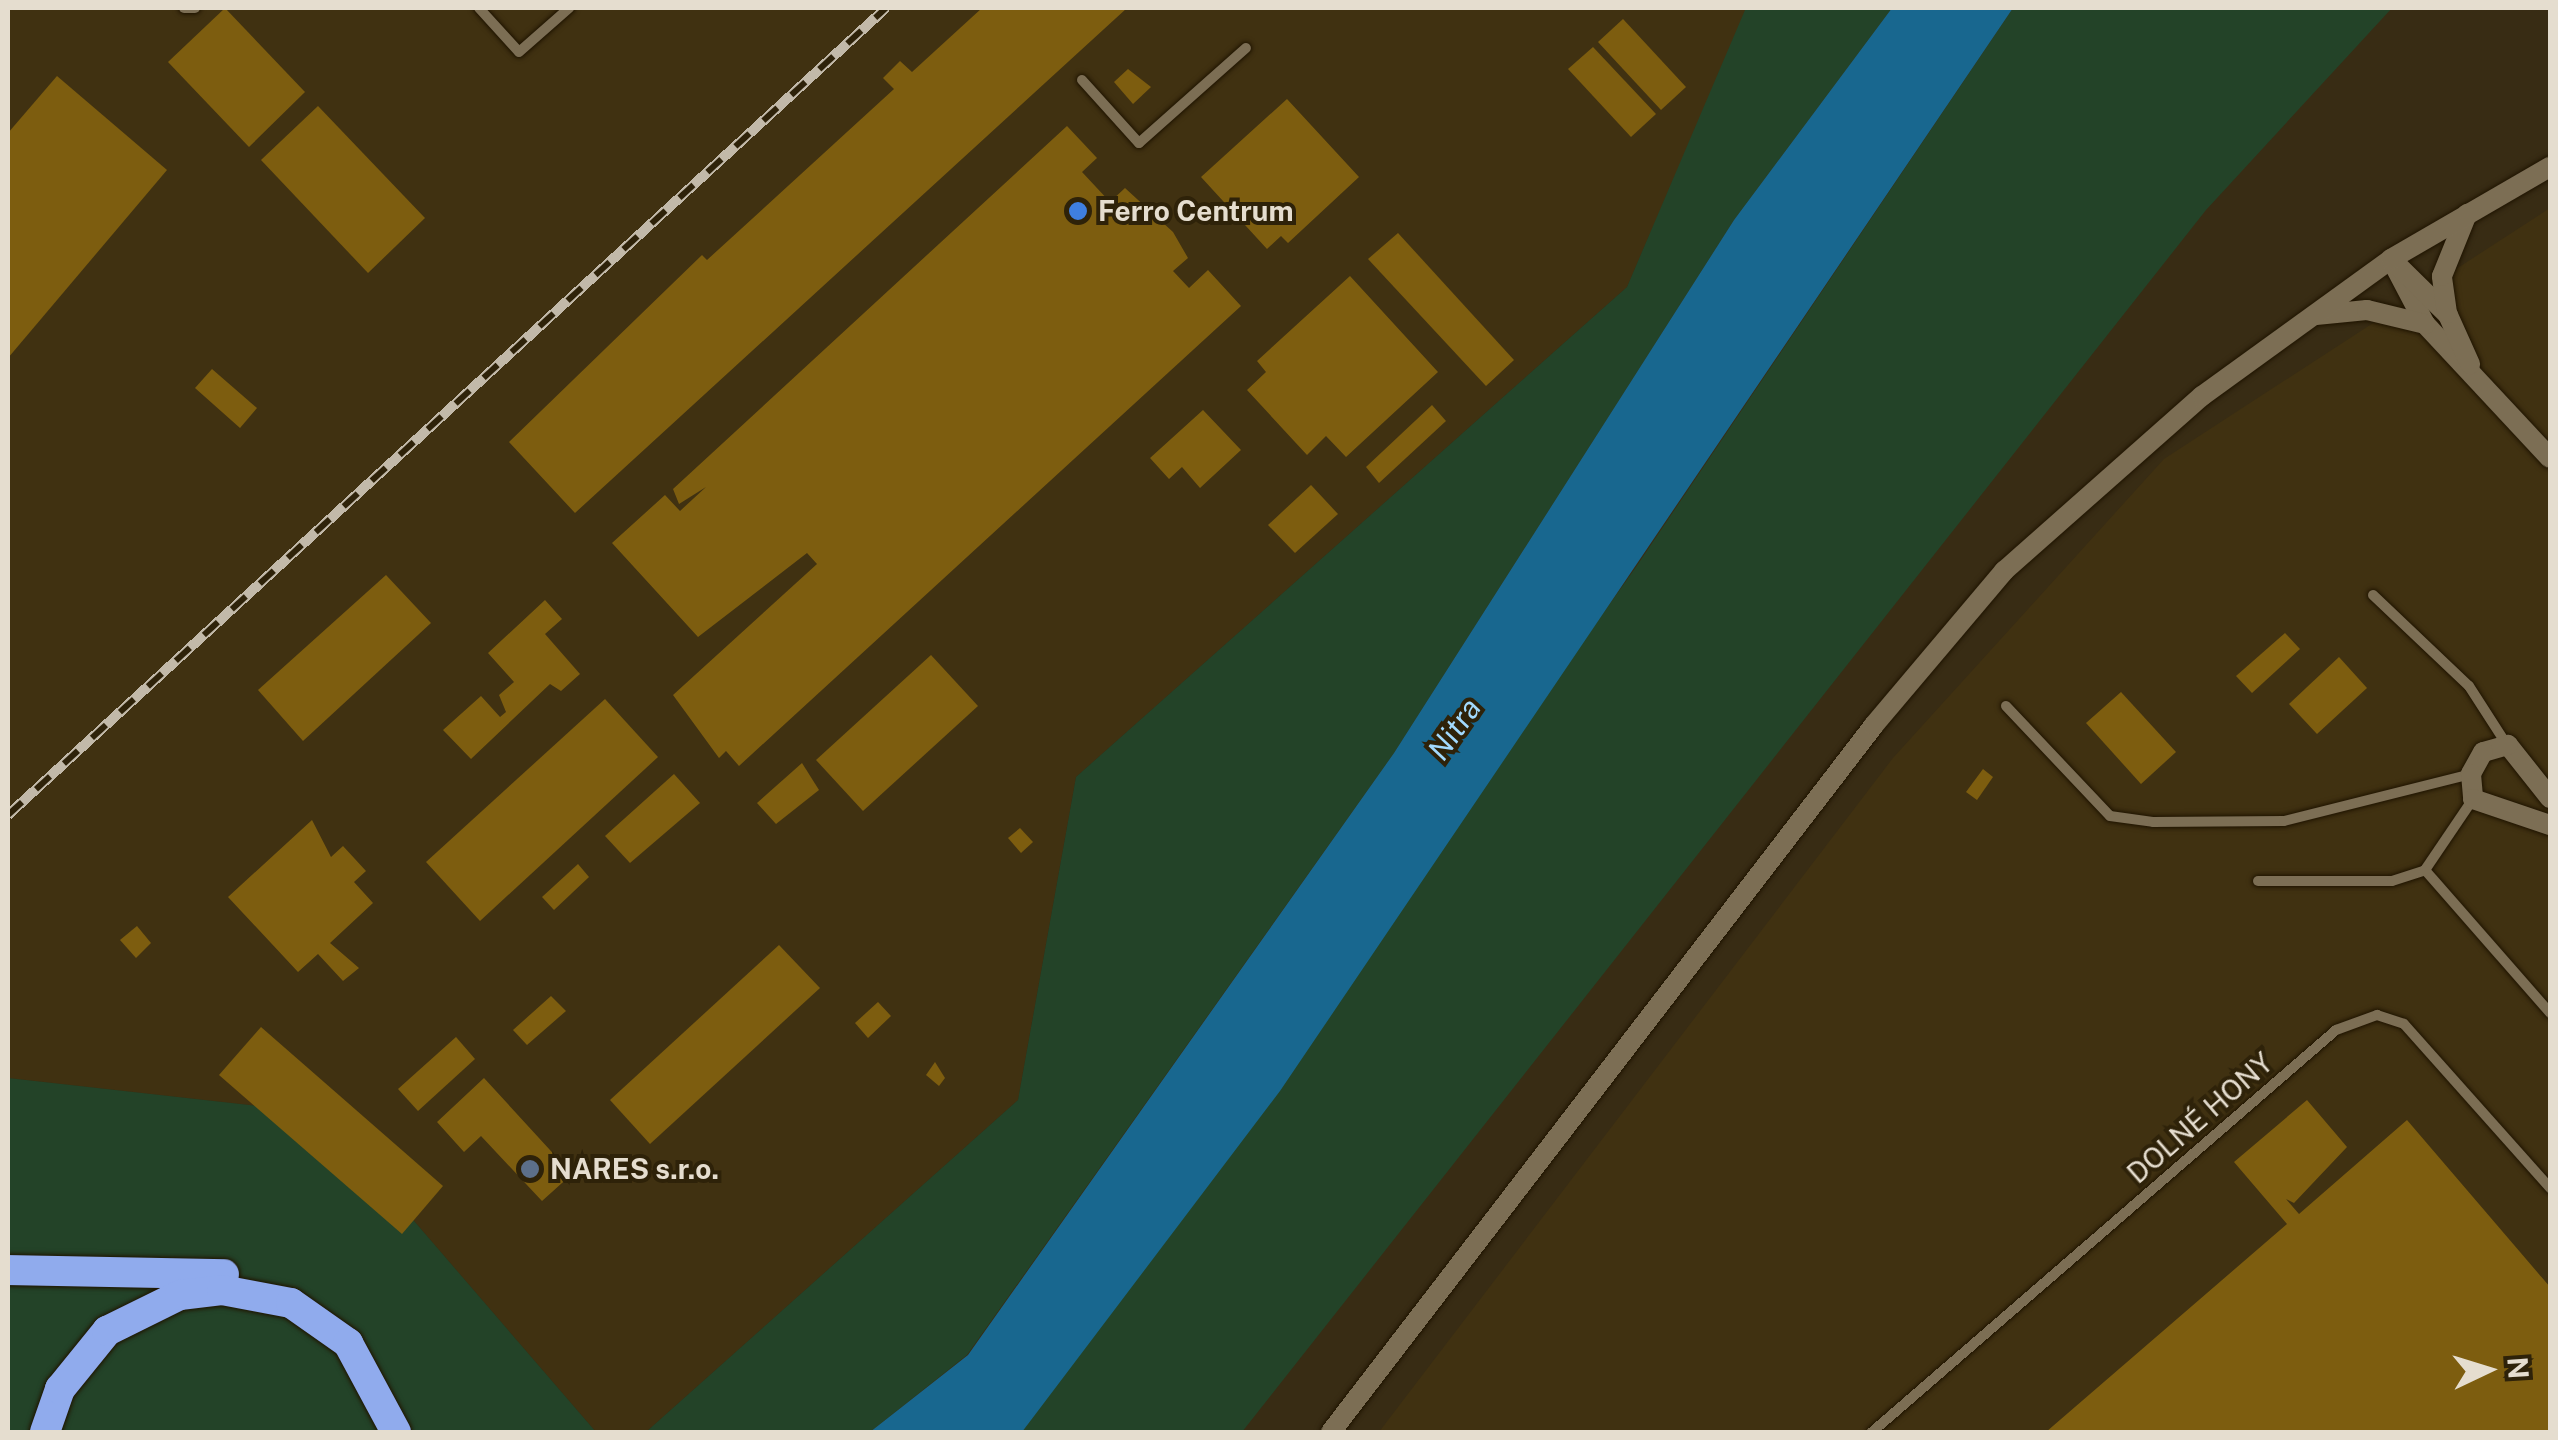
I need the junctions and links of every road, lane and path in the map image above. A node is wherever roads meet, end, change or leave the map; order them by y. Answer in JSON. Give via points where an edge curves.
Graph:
{"nodes":[{"id":1,"x":184,"y":8,"type":"edge"},
{"id":2,"x":194,"y":8,"type":"edge"},
{"id":3,"x":479,"y":8,"type":"edge"},
{"id":4,"x":569,"y":8,"type":"edge"},
{"id":5,"x":1246,"y":48,"type":"dead end"},
{"id":6,"x":1082,"y":80,"type":"dead end"},
{"id":7,"x":2550,"y":167,"type":"edge"},
{"id":8,"x":2467,"y":214,"type":"junction"},
{"id":9,"x":2391,"y":259,"type":"junction"},
{"id":10,"x":2448,"y":315,"type":"junction"},
{"id":11,"x":2314,"y":316,"type":"junction"},
{"id":12,"x":2424,"y":324,"type":"junction"},
{"id":13,"x":2477,"y":379,"type":"junction"},
{"id":14,"x":2550,"y":458,"type":"edge"},
{"id":15,"x":2373,"y":595,"type":"dead end"},
{"id":16,"x":2006,"y":706,"type":"dead end"},
{"id":17,"x":2508,"y":746,"type":"junction"},
{"id":18,"x":2470,"y":774,"type":"junction"},
{"id":19,"x":2550,"y":798,"type":"edge"},
{"id":20,"x":2473,"y":799,"type":"junction"},
{"id":21,"x":2550,"y":825,"type":"edge"},
{"id":22,"x":2425,"y":870,"type":"junction"},
{"id":23,"x":2258,"y":882,"type":"dead end"},
{"id":24,"x":2550,"y":1013,"type":"edge"},
{"id":25,"x":2550,"y":1188,"type":"edge"},
{"id":26,"x":8,"y":1270,"type":"edge"},
{"id":27,"x":45,"y":1432,"type":"edge"},
{"id":28,"x":396,"y":1432,"type":"edge"},
{"id":29,"x":410,"y":1432,"type":"edge"},
{"id":30,"x":1332,"y":1432,"type":"edge"},
{"id":31,"x":1872,"y":1432,"type":"edge"}],
"edges":[{"from":1,"to":2,"type":"lane"},
{"from":3,"to":4,"type":"lane","via":[[520,52]]},
{"from":5,"to":6,"type":"lane","via":[[1139,143]]},
{"from":7,"to":8,"type":"street"},
{"from":8,"to":9,"type":"street"},
{"from":8,"to":10,"type":"street","via":[[2442,276]]},
{"from":9,"to":10,"type":"street"},
{"from":9,"to":11,"type":"street"},
{"from":9,"to":12,"type":"street"},
{"from":10,"to":13,"type":"street"},
{"from":11,"to":12,"type":"street","via":[[2366,310]]},
{"from":11,"to":30,"type":"street","via":[[2202,396],[2004,570],[1874,726]]},
{"from":12,"to":13,"type":"street"},
{"from":13,"to":14,"type":"street"},
{"from":15,"to":17,"type":"lane","via":[[2469,686]]},
{"from":16,"to":18,"type":"lane","via":[[2110,816],[2284,821]]},
{"from":17,"to":18,"type":"street","via":[[2483,752]]},
{"from":17,"to":19,"type":"street"},
{"from":18,"to":20,"type":"street"},
{"from":20,"to":21,"type":"street"},
{"from":20,"to":22,"type":"lane"},
{"from":22,"to":23,"type":"lane","via":[[2392,880]]},
{"from":22,"to":24,"type":"lane"},
{"from":25,"to":31,"type":"lane","name":"DOLNÉ HONY","via":[[2404,1024],[2377,1015],[2336,1030]]},
{"from":26,"to":29,"type":"highway","via":[[220,1274],[297,1290],[368,1347]]},
{"from":27,"to":28,"type":"highway","via":[[60,1388],[107,1331],[180,1294],[222,1290],[291,1303],[348,1343]]}]}
